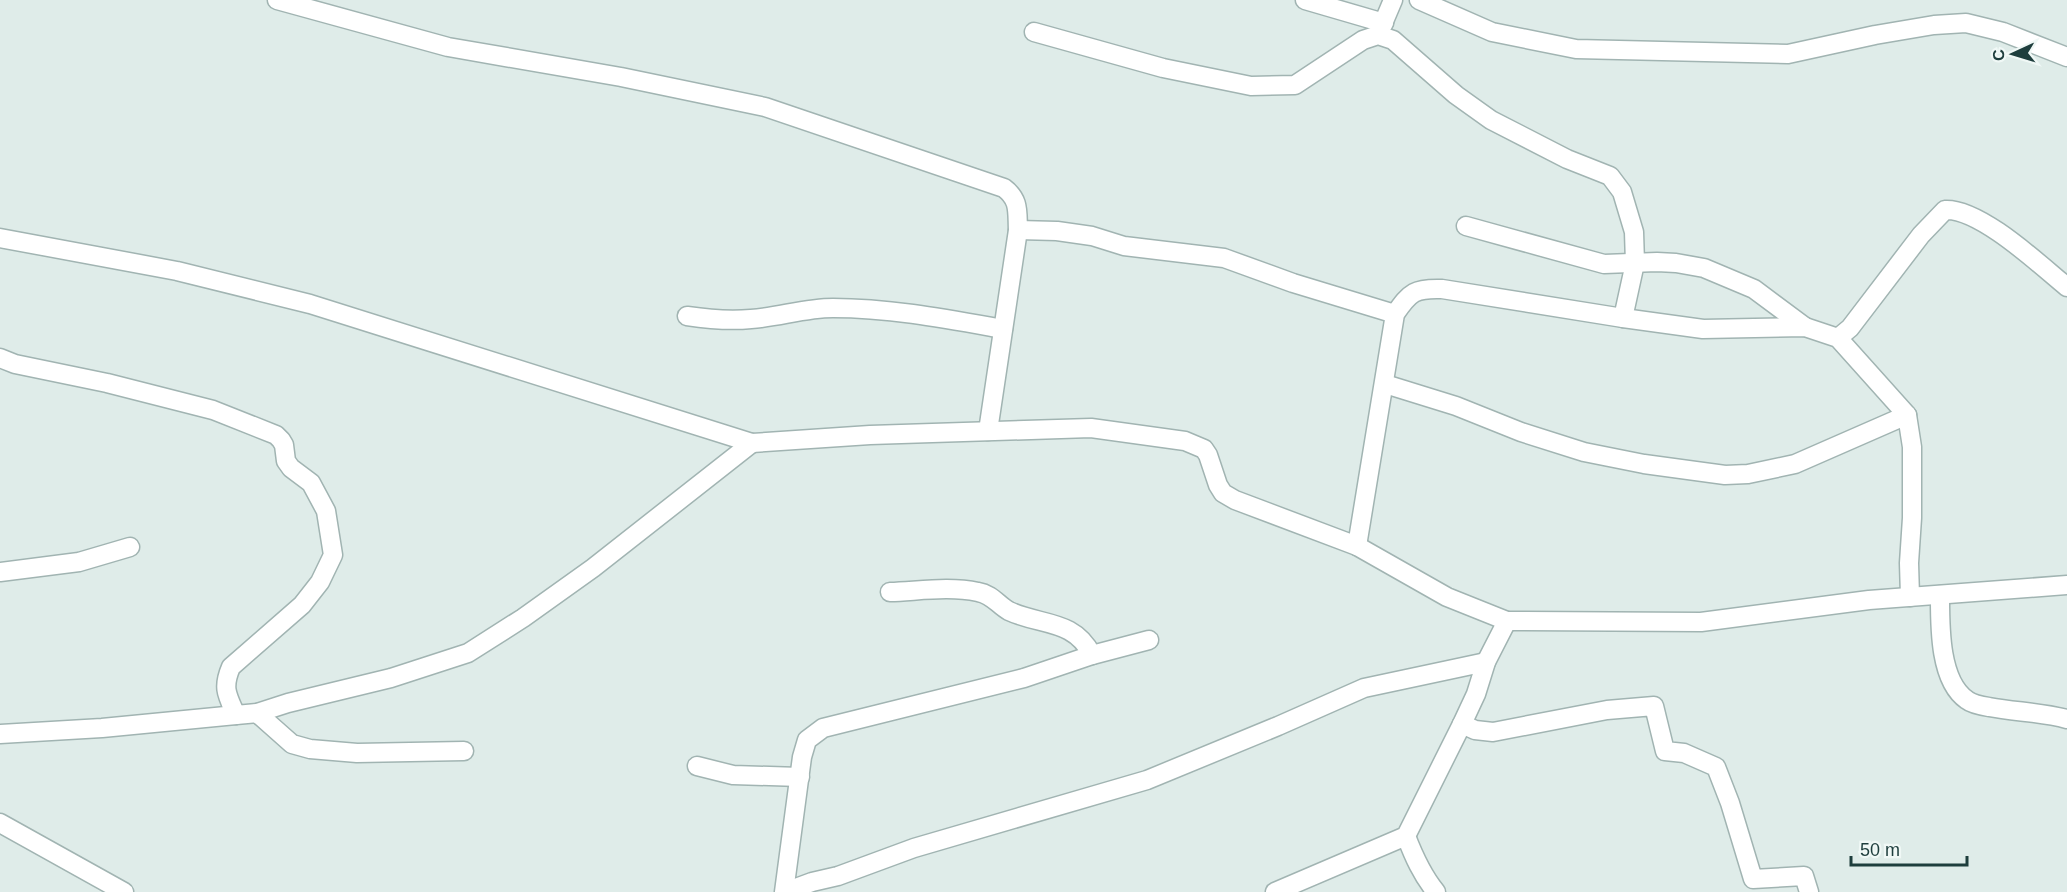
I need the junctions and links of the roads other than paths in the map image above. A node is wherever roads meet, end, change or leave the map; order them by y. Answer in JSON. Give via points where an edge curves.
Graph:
{"nodes":[{"id":1,"x":277,"y":0,"type":"edge"},
{"id":2,"x":1305,"y":0,"type":"edge"},
{"id":3,"x":1394,"y":0,"type":"edge"},
{"id":4,"x":1419,"y":0,"type":"edge"},
{"id":5,"x":1381,"y":29,"type":"junction"},
{"id":6,"x":1034,"y":32,"type":"dead end"},
{"id":7,"x":2067,"y":57,"type":"edge"},
{"id":8,"x":1466,"y":226,"type":"dead end"},
{"id":9,"x":1018,"y":230,"type":"junction"},
{"id":10,"x":0,"y":238,"type":"edge"},
{"id":11,"x":1635,"y":263,"type":"junction"},
{"id":12,"x":2067,"y":287,"type":"edge"},
{"id":13,"x":1395,"y":315,"type":"junction"},
{"id":14,"x":687,"y":316,"type":"dead end"},
{"id":15,"x":1623,"y":318,"type":"junction"},
{"id":16,"x":1805,"y":327,"type":"junction"},
{"id":17,"x":1003,"y":329,"type":"junction"},
{"id":18,"x":1838,"y":338,"type":"junction"},
{"id":19,"x":0,"y":358,"type":"edge"},
{"id":20,"x":1385,"y":384,"type":"junction"},
{"id":21,"x":1908,"y":415,"type":"junction"},
{"id":22,"x":988,"y":431,"type":"junction"},
{"id":23,"x":752,"y":443,"type":"junction"},
{"id":24,"x":1357,"y":546,"type":"junction"},
{"id":25,"x":130,"y":547,"type":"dead end"},
{"id":26,"x":0,"y":572,"type":"edge"},
{"id":27,"x":2067,"y":585,"type":"edge"},
{"id":28,"x":890,"y":592,"type":"dead end"},
{"id":29,"x":1940,"y":596,"type":"junction"},
{"id":30,"x":1910,"y":597,"type":"junction"},
{"id":31,"x":1507,"y":621,"type":"junction"},
{"id":32,"x":1149,"y":640,"type":"dead end"},
{"id":33,"x":1092,"y":655,"type":"junction"},
{"id":34,"x":1486,"y":662,"type":"junction"},
{"id":35,"x":257,"y":713,"type":"junction"},
{"id":36,"x":236,"y":715,"type":"junction"},
{"id":37,"x":2067,"y":719,"type":"edge"},
{"id":38,"x":1462,"y":724,"type":"junction"},
{"id":39,"x":0,"y":734,"type":"edge"},
{"id":40,"x":464,"y":751,"type":"dead end"},
{"id":41,"x":697,"y":766,"type":"dead end"},
{"id":42,"x":800,"y":777,"type":"junction"},
{"id":43,"x":0,"y":823,"type":"edge"},
{"id":44,"x":1406,"y":836,"type":"junction"},
{"id":45,"x":124,"y":892,"type":"edge"},
{"id":46,"x":784,"y":892,"type":"edge"},
{"id":47,"x":1275,"y":892,"type":"edge"},
{"id":48,"x":1436,"y":892,"type":"edge"},
{"id":49,"x":1809,"y":892,"type":"edge"}],
"edges":[{"from":1,"to":9,"type":"street","via":[[448,47],[765,107],[1004,188],[1016,203]]},
{"from":2,"to":5,"type":"street"},
{"from":3,"to":5,"type":"street"},
{"from":4,"to":7,"type":"street","via":[[1492,32],[1576,49],[1788,54],[1875,35],[1966,22]]},
{"from":5,"to":6,"type":"street","via":[[1295,85],[1251,86],[1163,68]]},
{"from":5,"to":11,"type":"street","via":[[1456,95],[1491,120],[1610,176],[1622,192],[1628,210],[1634,232]]},
{"from":8,"to":11,"type":"street","via":[[1604,264]]},
{"from":9,"to":13,"type":"street","via":[[1057,231],[1124,246],[1224,258]]},
{"from":9,"to":17,"type":"street"},
{"from":10,"to":23,"type":"street","via":[[177,271],[310,304]]},
{"from":11,"to":15,"type":"street"},
{"from":11,"to":16,"type":"street","via":[[1677,263],[1704,268],[1754,289]]},
{"from":12,"to":18,"type":"street","via":[[1989,226],[1955,209],[1945,210]]},
{"from":13,"to":15,"type":"street","via":[[1414,292],[1442,288]]},
{"from":13,"to":20,"type":"street"},
{"from":14,"to":17,"type":"street","via":[[752,319],[834,308],[925,315]]},
{"from":15,"to":16,"type":"street","via":[[1703,329]]},
{"from":16,"to":18,"type":"street"},
{"from":17,"to":22,"type":"street"},
{"from":18,"to":21,"type":"street"},
{"from":19,"to":36,"type":"street","via":[[213,410],[276,435],[284,445],[291,468],[311,483],[326,512],[333,555],[320,582],[302,605],[231,667],[225,680],[226,692]]},
{"from":20,"to":21,"type":"street","via":[[1456,405],[1584,452],[1725,475],[1795,464]]},
{"from":20,"to":24,"type":"street"},
{"from":21,"to":30,"type":"street","via":[[1912,447]]},
{"from":22,"to":23,"type":"street"},
{"from":22,"to":24,"type":"street","via":[[1091,428],[1185,441],[1208,454],[1223,493]]},
{"from":23,"to":35,"type":"street","via":[[593,568],[468,653]]},
{"from":24,"to":31,"type":"street","via":[[1447,597]]},
{"from":25,"to":26,"type":"street","via":[[79,562]]},
{"from":27,"to":29,"type":"street"},
{"from":28,"to":33,"type":"street","via":[[965,590],[991,595],[1008,610],[1071,631],[1085,642]]},
{"from":29,"to":30,"type":"street"},
{"from":29,"to":37,"type":"street","via":[[1942,650],[1956,689],[1968,701]]},
{"from":30,"to":31,"type":"street","via":[[1701,622]]},
{"from":31,"to":34,"type":"street"},
{"from":32,"to":33,"type":"street"},
{"from":33,"to":42,"type":"street","via":[[1024,678],[822,728],[807,740]]},
{"from":34,"to":38,"type":"street"},
{"from":34,"to":46,"type":"street","via":[[1364,688],[1147,780],[914,848]]},
{"from":35,"to":36,"type":"street"},
{"from":35,"to":40,"type":"street","via":[[292,744],[310,749],[357,753]]},
{"from":36,"to":39,"type":"street"},
{"from":38,"to":44,"type":"street"},
{"from":38,"to":49,"type":"street","via":[[1493,732],[1654,705],[1665,752],[1684,753],[1716,767],[1753,879],[1804,876]]},
{"from":41,"to":42,"type":"street","via":[[733,775]]},
{"from":42,"to":46,"type":"street"},
{"from":43,"to":45,"type":"street"},
{"from":44,"to":47,"type":"street"},
{"from":44,"to":48,"type":"street"}]}
